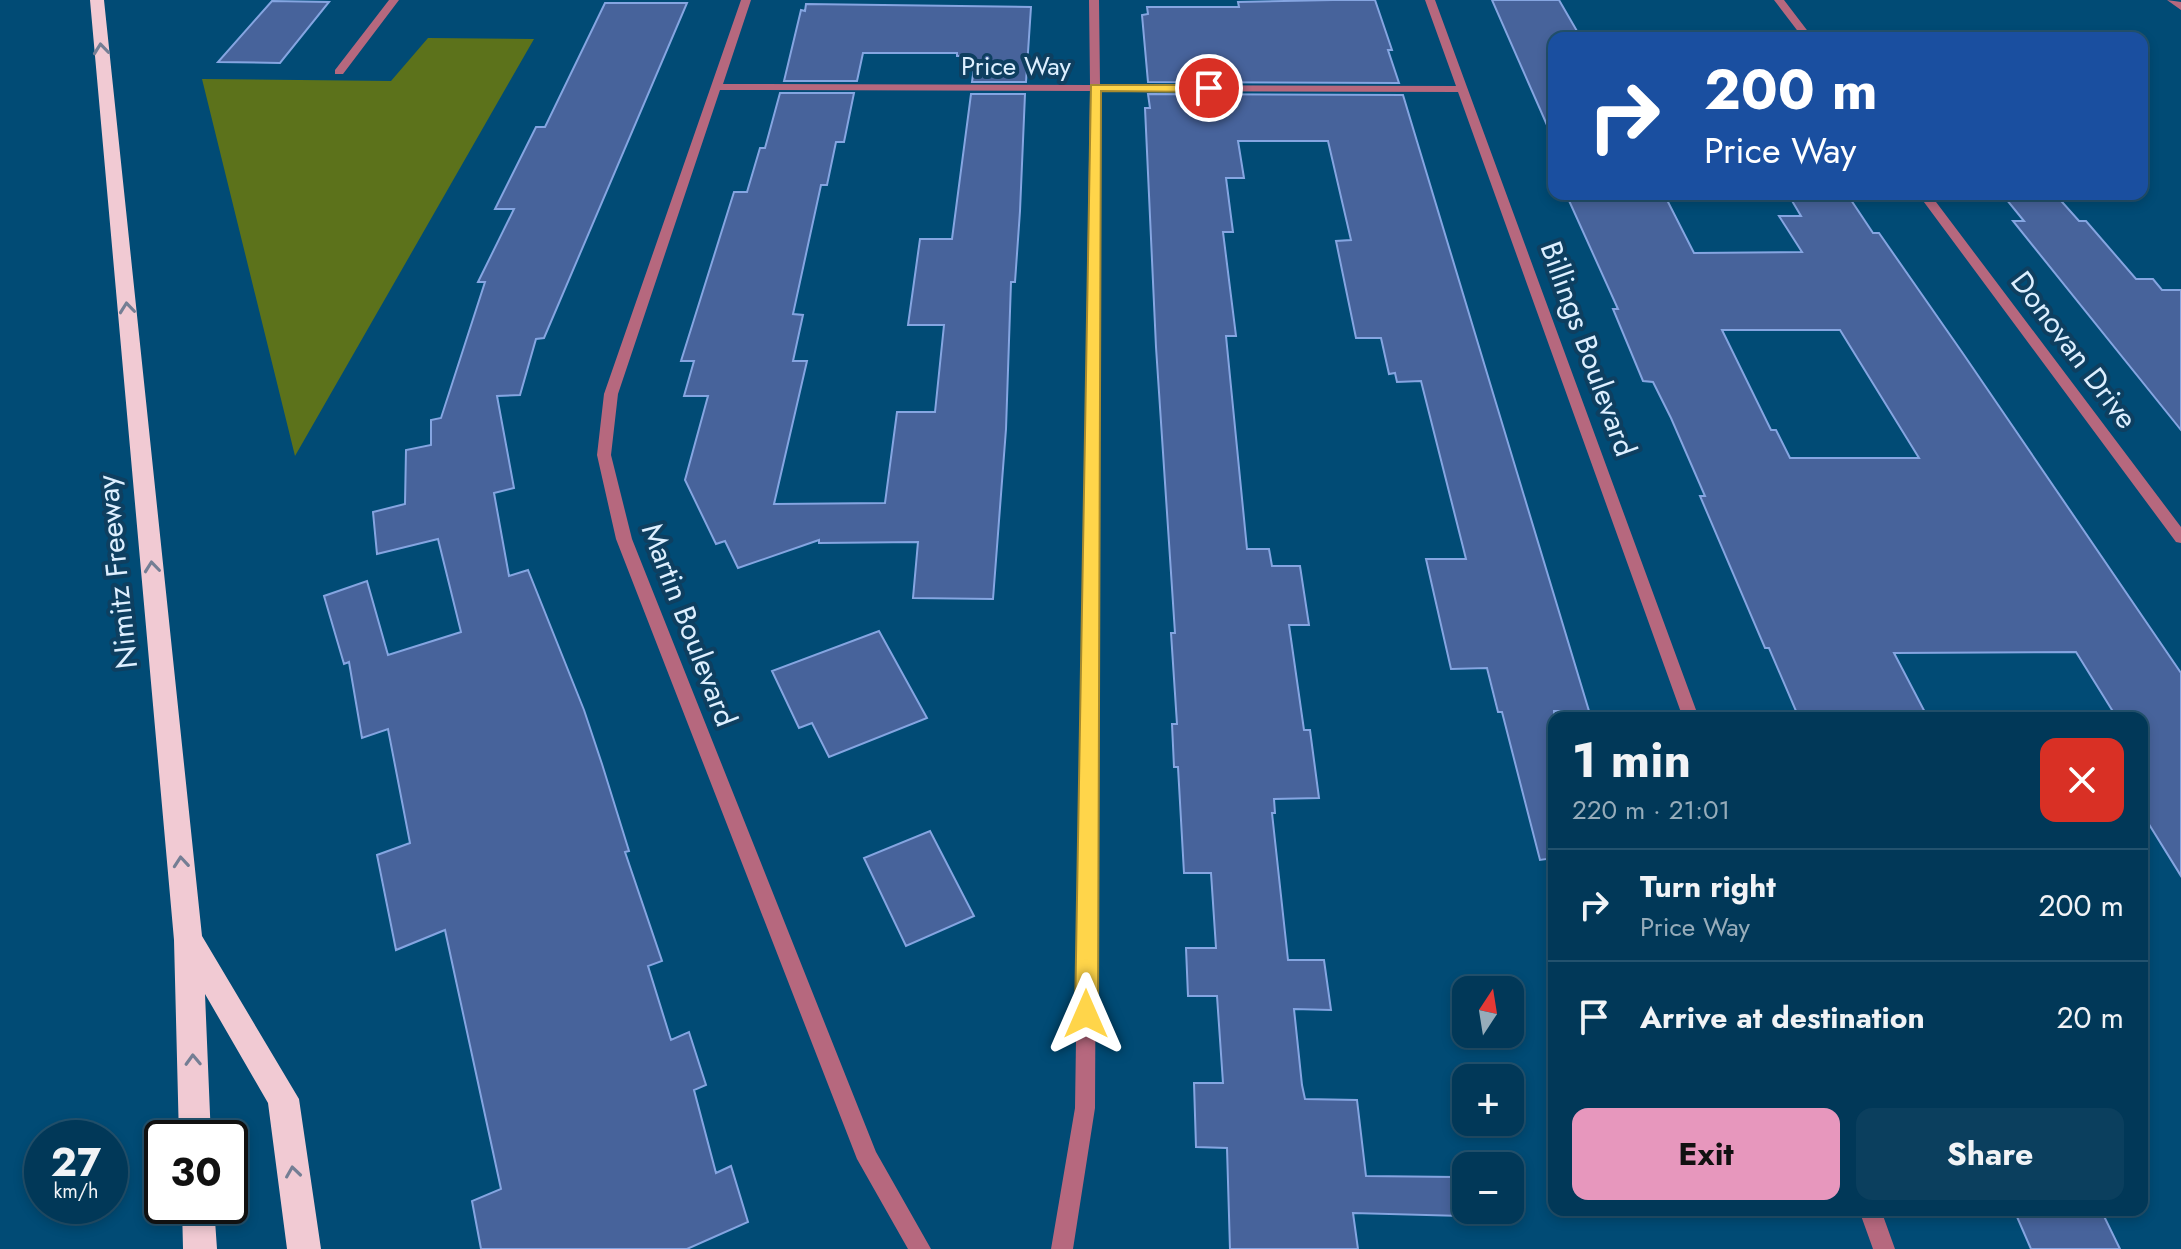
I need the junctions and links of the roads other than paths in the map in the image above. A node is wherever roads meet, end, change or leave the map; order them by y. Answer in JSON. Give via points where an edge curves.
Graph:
{"nodes":[{"id":1,"x":97,"y":0,"type":"edge"},
{"id":2,"x":394,"y":0,"type":"edge"},
{"id":3,"x":746,"y":0,"type":"edge"},
{"id":4,"x":1094,"y":0,"type":"edge"},
{"id":5,"x":1430,"y":0,"type":"edge"},
{"id":6,"x":1779,"y":0,"type":"edge"},
{"id":7,"x":2172,"y":0,"type":"edge"},
{"id":8,"x":2181,"y":7,"type":"edge"},
{"id":9,"x":1803,"y":32,"type":"edge"},
{"id":10,"x":339,"y":72,"type":"dead end"},
{"id":11,"x":715,"y":87,"type":"junction"},
{"id":12,"x":1095,"y":88,"type":"junction"},
{"id":13,"x":1462,"y":89,"type":"junction"},
{"id":14,"x":1928,"y":200,"type":"edge"},
{"id":15,"x":2181,"y":538,"type":"edge"},
{"id":16,"x":1689,"y":712,"type":"edge"},
{"id":17,"x":188,"y":940,"type":"junction"},
{"id":18,"x":194,"y":1120,"type":"edge"},
{"id":19,"x":1872,"y":1216,"type":"edge"},
{"id":20,"x":199,"y":1224,"type":"edge"},
{"id":21,"x":200,"y":1249,"type":"edge"},
{"id":22,"x":304,"y":1249,"type":"edge"},
{"id":23,"x":920,"y":1249,"type":"edge"},
{"id":24,"x":1062,"y":1249,"type":"edge"},
{"id":25,"x":1884,"y":1249,"type":"edge"}],
"edges":[{"from":17,"to":1,"type":"highway","name":"Nimitz Freeway","one_way":true},
{"from":2,"to":10,"type":"street"},
{"from":3,"to":11,"type":"street","name":"Martin Boulevard"},
{"from":4,"to":12,"type":"street"},
{"from":5,"to":13,"type":"street","name":"Billings Boulevard"},
{"from":6,"to":9,"type":"street"},
{"from":7,"to":8,"type":"street"},
{"from":11,"to":12,"type":"street","name":"Price Way"},
{"from":11,"to":23,"type":"street","name":"Martin Boulevard","via":[[611,394],[604,455],[624,539],[868,1159]]},
{"from":12,"to":13,"type":"street","name":"Price Way"},
{"from":12,"to":24,"type":"street","via":[[1085,1108]]},
{"from":13,"to":16,"type":"street","name":"Billings Boulevard"},
{"from":14,"to":15,"type":"street","name":"Donovan Drive"},
{"from":18,"to":17,"type":"highway","name":"Nimitz Freeway","one_way":true},
{"from":22,"to":17,"type":"highway","one_way":true,"via":[[283,1099]]},
{"from":19,"to":25,"type":"street"},
{"from":20,"to":21,"type":"highway"}]}
